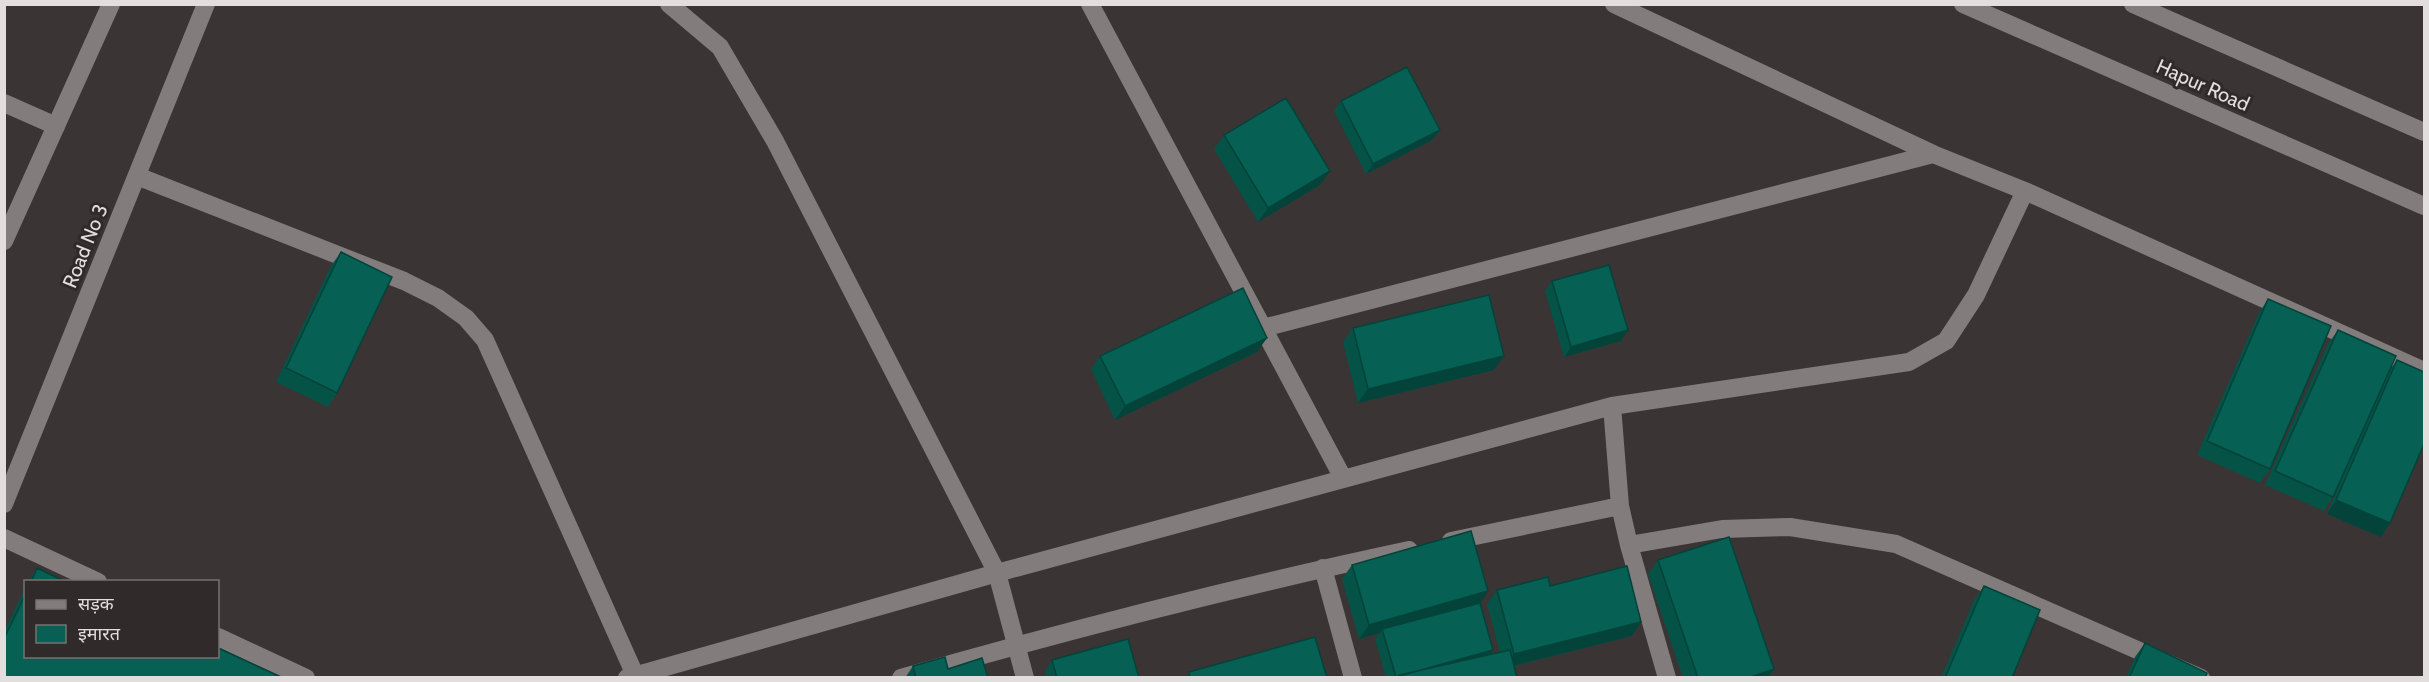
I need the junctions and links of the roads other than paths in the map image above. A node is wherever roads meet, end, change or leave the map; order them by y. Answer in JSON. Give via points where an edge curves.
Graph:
{"nodes":[{"id":1,"x":111,"y":4,"type":"edge"},
{"id":2,"x":206,"y":4,"type":"edge"},
{"id":3,"x":669,"y":4,"type":"edge"},
{"id":4,"x":1090,"y":4,"type":"edge"},
{"id":5,"x":1614,"y":4,"type":"edge"},
{"id":6,"x":1963,"y":4,"type":"edge"},
{"id":7,"x":2133,"y":4,"type":"edge"},
{"id":8,"x":4,"y":103,"type":"edge"},
{"id":9,"x":56,"y":126,"type":"junction"},
{"id":10,"x":2424,"y":132,"type":"edge"},
{"id":11,"x":1933,"y":154,"type":"junction"},
{"id":12,"x":137,"y":176,"type":"junction"},
{"id":13,"x":2025,"y":191,"type":"junction"},
{"id":14,"x":2424,"y":206,"type":"edge"},
{"id":15,"x":4,"y":241,"type":"edge"},
{"id":16,"x":1263,"y":328,"type":"junction"},
{"id":17,"x":2424,"y":371,"type":"edge"},
{"id":18,"x":1612,"y":406,"type":"junction"},
{"id":19,"x":1343,"y":478,"type":"junction"},
{"id":20,"x":4,"y":504,"type":"edge"},
{"id":21,"x":1620,"y":506,"type":"junction"},
{"id":22,"x":4,"y":538,"type":"edge"},
{"id":23,"x":1629,"y":544,"type":"junction"},
{"id":24,"x":1323,"y":568,"type":"junction"},
{"id":25,"x":997,"y":573,"type":"junction"},
{"id":26,"x":94,"y":580,"type":"edge"},
{"id":27,"x":219,"y":637,"type":"edge"},
{"id":28,"x":1017,"y":645,"type":"junction"},
{"id":29,"x":631,"y":676,"type":"edge"},
{"id":30,"x":306,"y":678,"type":"edge"},
{"id":31,"x":901,"y":678,"type":"edge"},
{"id":32,"x":1025,"y":678,"type":"edge"},
{"id":33,"x":1353,"y":678,"type":"edge"},
{"id":34,"x":1667,"y":678,"type":"edge"},
{"id":35,"x":2201,"y":678,"type":"edge"}],
"edges":[{"from":1,"to":9,"type":"street"},
{"from":2,"to":12,"type":"street","name":"Road No 3"},
{"from":3,"to":25,"type":"street","via":[[720,47],[769,132]]},
{"from":4,"to":16,"type":"street"},
{"from":5,"to":11,"type":"street"},
{"from":6,"to":14,"type":"street","name":"Hapur Road"},
{"from":7,"to":10,"type":"street"},
{"from":8,"to":9,"type":"street"},
{"from":9,"to":15,"type":"street"},
{"from":11,"to":13,"type":"street"},
{"from":11,"to":16,"type":"street"},
{"from":12,"to":20,"type":"street","name":"Road No 3"},
{"from":12,"to":29,"type":"street","via":[[405,281],[466,318],[485,340]]},
{"from":13,"to":17,"type":"street"},
{"from":13,"to":18,"type":"street","via":[[1976,295],[1946,340],[1909,362]]},
{"from":16,"to":19,"type":"street"},
{"from":18,"to":19,"type":"street"},
{"from":18,"to":21,"type":"street"},
{"from":19,"to":25,"type":"street"},
{"from":21,"to":23,"type":"street"},
{"from":21,"to":24,"type":"street"},
{"from":22,"to":26,"type":"street"},
{"from":23,"to":34,"type":"street"},
{"from":23,"to":35,"type":"street","via":[[1722,529],[1790,527],[1896,544]]},
{"from":24,"to":28,"type":"street"},
{"from":24,"to":33,"type":"street"},
{"from":25,"to":28,"type":"street"},
{"from":25,"to":29,"type":"street"},
{"from":27,"to":30,"type":"street"},
{"from":28,"to":31,"type":"street"},
{"from":28,"to":32,"type":"street"}]}
